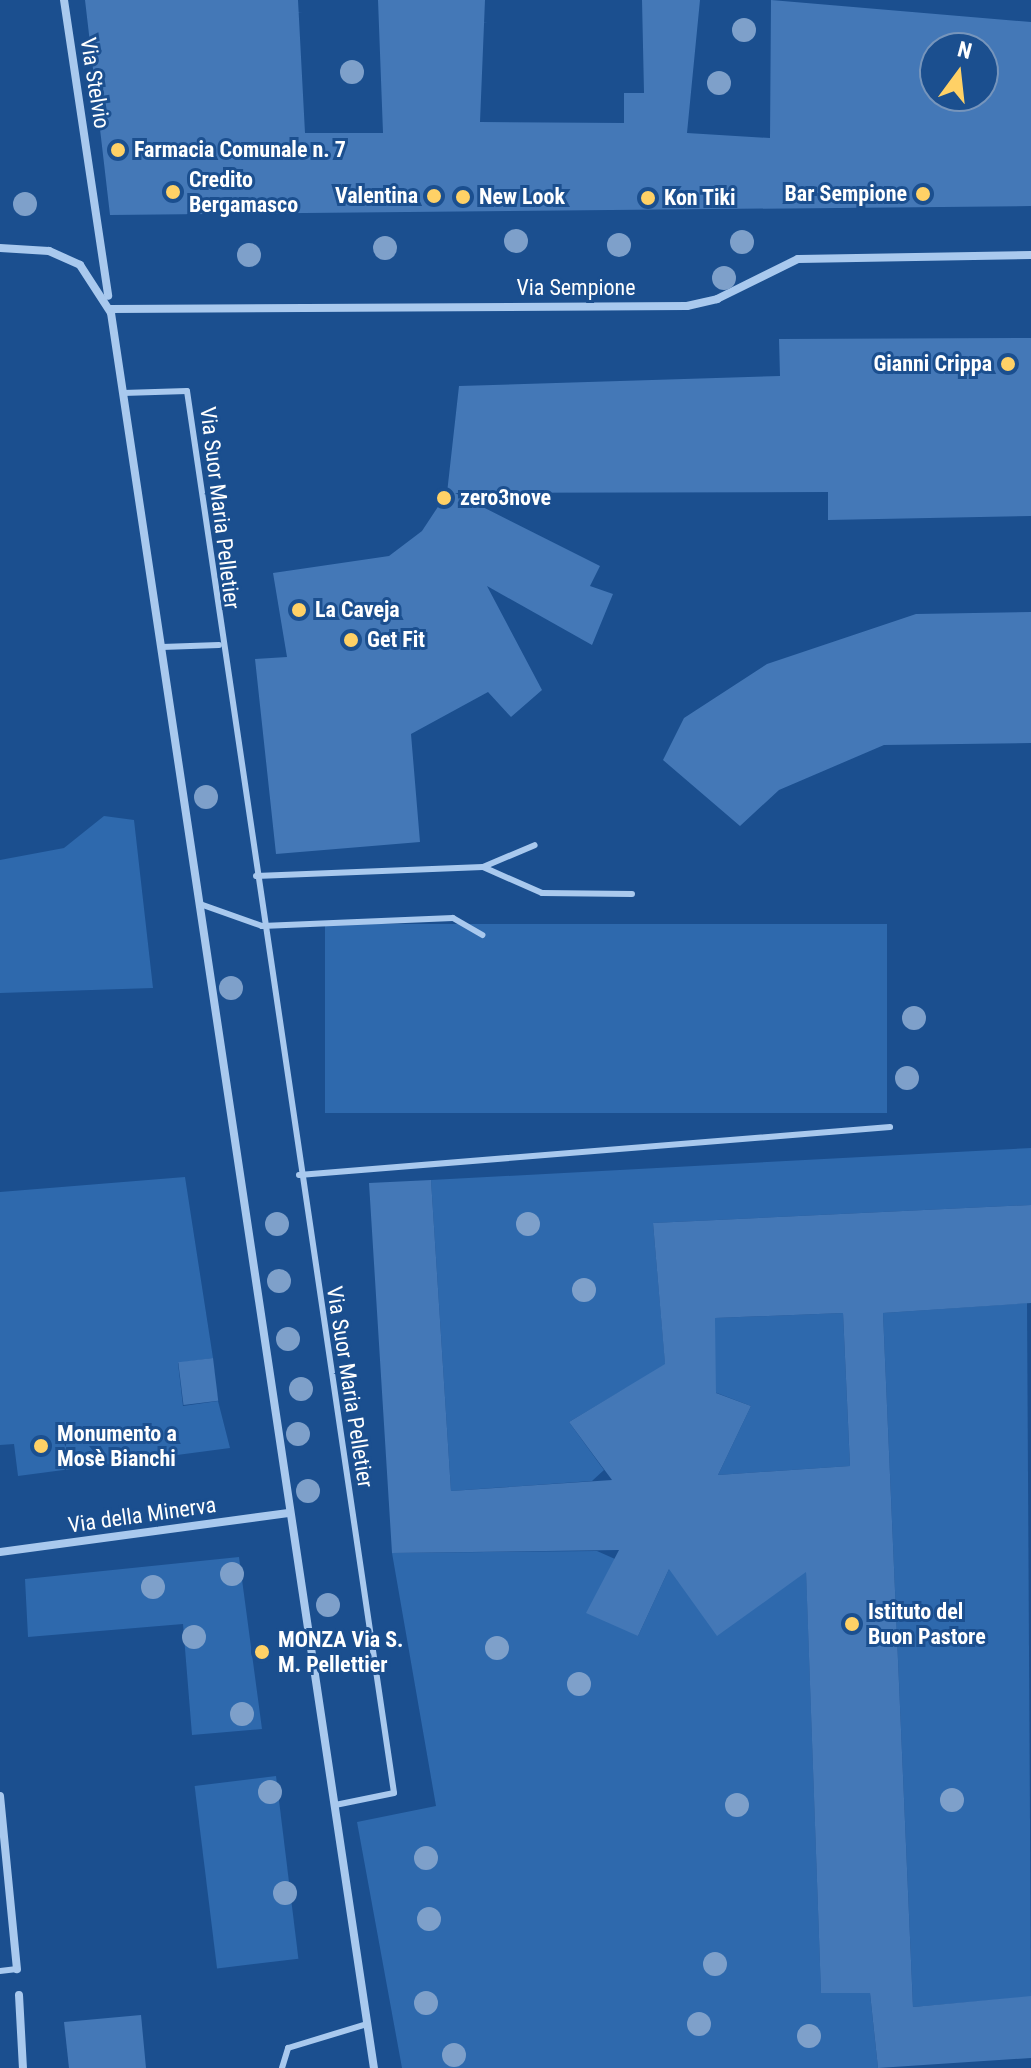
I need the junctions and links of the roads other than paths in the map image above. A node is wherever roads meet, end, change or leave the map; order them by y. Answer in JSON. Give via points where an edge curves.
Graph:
{"nodes":[{"id":1,"x":64,"y":0,"type":"edge"},
{"id":2,"x":0,"y":248,"type":"edge"},
{"id":3,"x":1031,"y":255,"type":"edge"},
{"id":4,"x":111,"y":313,"type":"junction"},
{"id":5,"x":123,"y":393,"type":"junction"},
{"id":6,"x":219,"y":645,"type":"junction"},
{"id":7,"x":162,"y":647,"type":"junction"},
{"id":8,"x":535,"y":845,"type":"dead end"},
{"id":9,"x":483,"y":867,"type":"junction"},
{"id":10,"x":256,"y":876,"type":"junction"},
{"id":11,"x":632,"y":894,"type":"dead end"},
{"id":12,"x":200,"y":904,"type":"junction"},
{"id":13,"x":262,"y":926,"type":"junction"},
{"id":14,"x":482,"y":935,"type":"dead end"},
{"id":15,"x":890,"y":1127,"type":"dead end"},
{"id":16,"x":299,"y":1175,"type":"junction"},
{"id":17,"x":288,"y":1513,"type":"junction"},
{"id":18,"x":0,"y":1552,"type":"edge"},
{"id":19,"x":0,"y":1796,"type":"edge"},
{"id":20,"x":335,"y":1805,"type":"junction"},
{"id":21,"x":17,"y":1969,"type":"joint"},
{"id":22,"x":0,"y":1971,"type":"edge"},
{"id":23,"x":19,"y":1995,"type":"dead end"},
{"id":24,"x":367,"y":2024,"type":"junction"},
{"id":25,"x":23,"y":2068,"type":"edge"},
{"id":26,"x":282,"y":2068,"type":"edge"},
{"id":27,"x":374,"y":2068,"type":"edge"}],
"edges":[{"from":1,"to":4,"type":"street","name":"Via Stelvio"},
{"from":2,"to":4,"type":"street","via":[[26,248],[80,265]]},
{"from":3,"to":4,"type":"street","name":"Via Sempione","via":[[798,259],[687,306],[308,303]]},
{"from":4,"to":5,"type":"street"},
{"from":5,"to":6,"type":"lane","name":"Via Suor Maria Pelletier","via":[[187,391]]},
{"from":5,"to":7,"type":"street"},
{"from":6,"to":7,"type":"lane"},
{"from":6,"to":10,"type":"lane","name":"Via Suor Maria Pelletier"},
{"from":7,"to":12,"type":"street"},
{"from":8,"to":9,"type":"lane"},
{"from":9,"to":10,"type":"lane"},
{"from":9,"to":11,"type":"lane","via":[[542,893]]},
{"from":10,"to":13,"type":"lane","name":"Via Suor Maria Pelletier"},
{"from":12,"to":13,"type":"lane"},
{"from":12,"to":17,"type":"street"},
{"from":13,"to":14,"type":"lane","via":[[453,918]]},
{"from":13,"to":16,"type":"lane","name":"Via Suor Maria Pelletier"},
{"from":15,"to":16,"type":"lane"},
{"from":16,"to":20,"type":"lane","name":"Via Suor Maria Pelletier","via":[[394,1793]]},
{"from":17,"to":18,"type":"street","name":"Via della Minerva"},
{"from":17,"to":20,"type":"street"},
{"from":19,"to":21,"type":"street"},
{"from":20,"to":24,"type":"street"},
{"from":21,"to":22,"type":"lane"},
{"from":23,"to":25,"type":"street"},
{"from":24,"to":26,"type":"lane","via":[[288,2048]]},
{"from":24,"to":27,"type":"street"}]}
